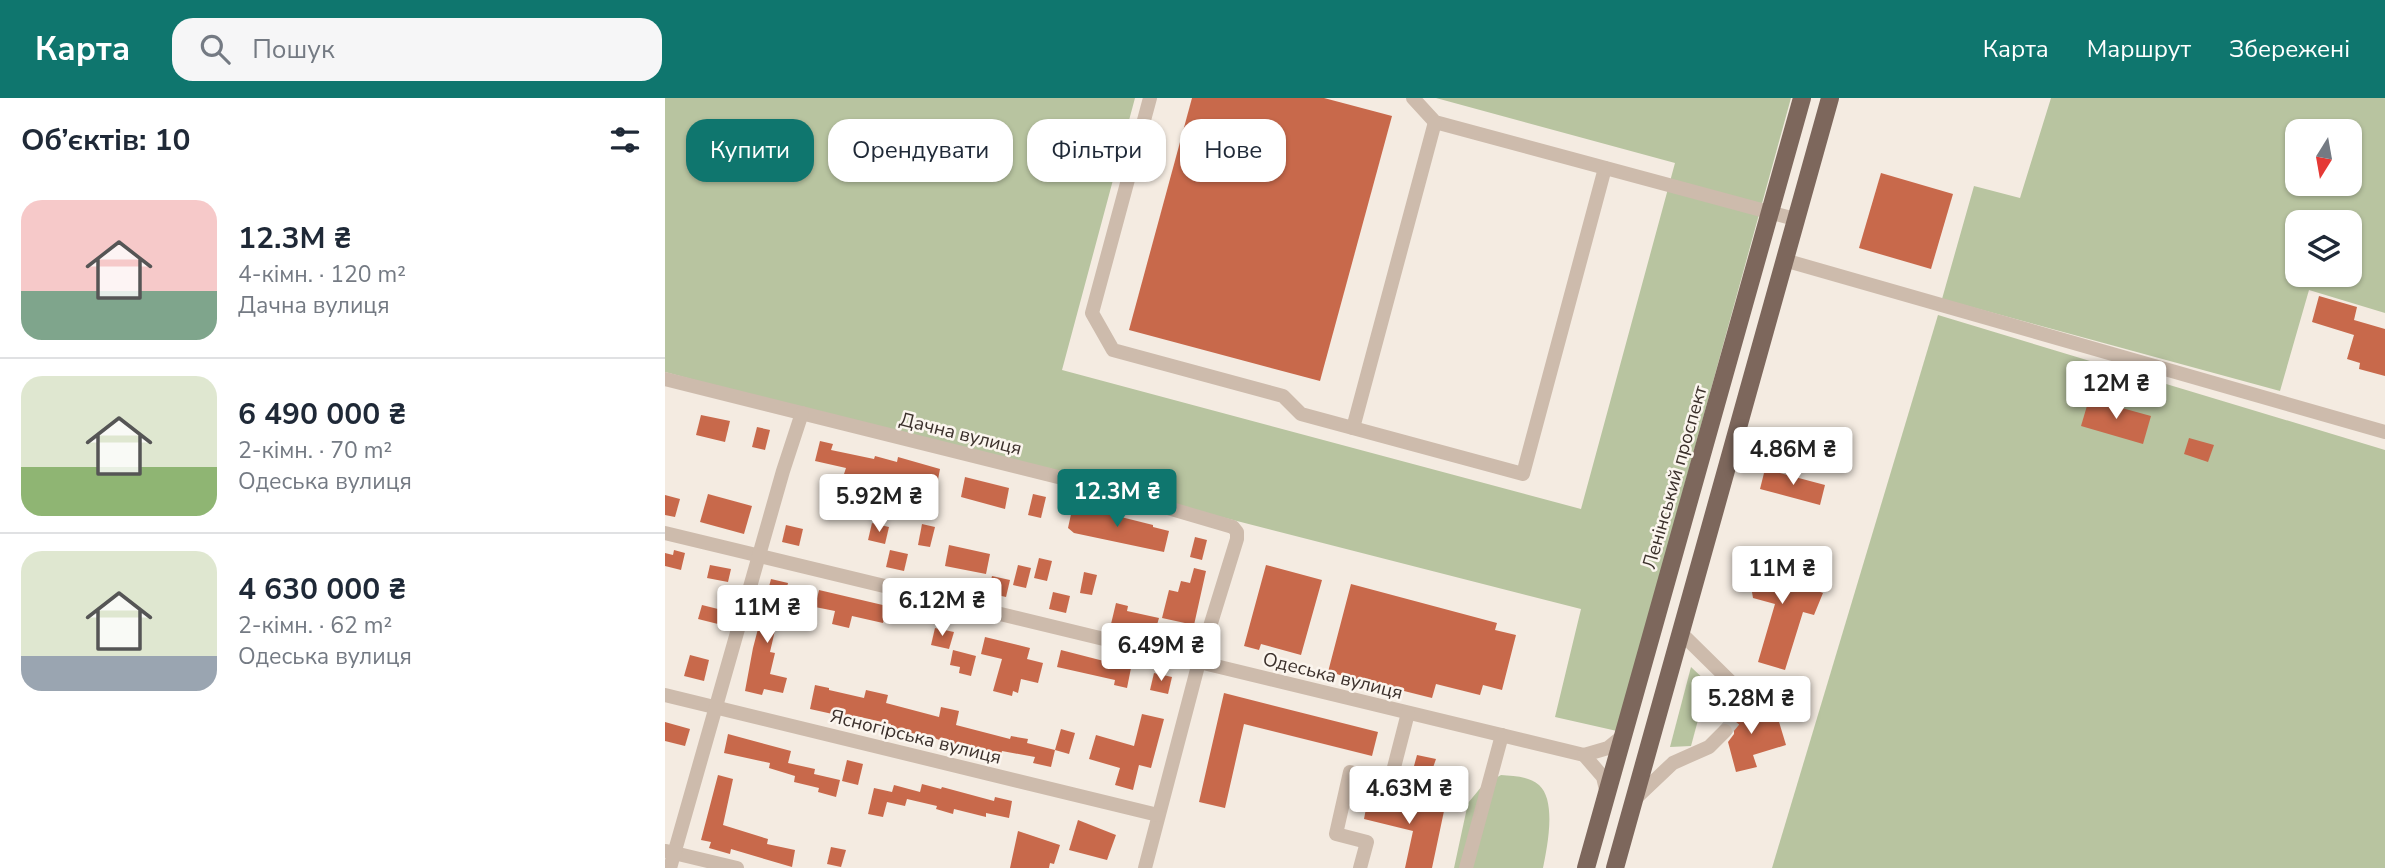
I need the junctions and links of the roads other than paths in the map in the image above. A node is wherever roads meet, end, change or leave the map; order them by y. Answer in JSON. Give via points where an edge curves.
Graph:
{"nodes":[{"id":1,"x":1150,"y":98,"type":"edge"},
{"id":2,"x":1413,"y":98,"type":"edge"},
{"id":3,"x":1802,"y":98,"type":"edge"},
{"id":4,"x":1830,"y":98,"type":"edge"},
{"id":5,"x":1435,"y":122,"type":"junction"},
{"id":6,"x":1605,"y":168,"type":"junction"},
{"id":7,"x":1771,"y":212,"type":"junction"},
{"id":8,"x":1795,"y":219,"type":"junction"},
{"id":9,"x":1784,"y":260,"type":"junction"},
{"id":10,"x":665,"y":379,"type":"edge"},
{"id":11,"x":802,"y":412,"type":"junction"},
{"id":12,"x":1353,"y":428,"type":"junction"},
{"id":13,"x":2385,"y":432,"type":"edge"},
{"id":14,"x":665,"y":533,"type":"edge"},
{"id":15,"x":759,"y":556,"type":"junction"},
{"id":16,"x":1680,"y":632,"type":"junction"},
{"id":17,"x":1199,"y":662,"type":"junction"},
{"id":18,"x":665,"y":695,"type":"edge"},
{"id":19,"x":715,"y":707,"type":"junction"},
{"id":20,"x":1741,"y":711,"type":"dead end"},
{"id":21,"x":1408,"y":713,"type":"junction"},
{"id":22,"x":1725,"y":731,"type":"tunnel mouth"},
{"id":23,"x":1502,"y":735,"type":"junction"},
{"id":24,"x":1624,"y":735,"type":"junction"},
{"id":25,"x":1584,"y":755,"type":"junction"},
{"id":26,"x":1607,"y":794,"type":"junction"},
{"id":27,"x":1634,"y":800,"type":"junction"},
{"id":28,"x":1158,"y":815,"type":"junction"},
{"id":29,"x":670,"y":851,"type":"edge"},
{"id":30,"x":670,"y":868,"type":"edge"},
{"id":31,"x":737,"y":868,"type":"edge"},
{"id":32,"x":1145,"y":868,"type":"edge"},
{"id":33,"x":1360,"y":868,"type":"edge"},
{"id":34,"x":1466,"y":868,"type":"edge"},
{"id":35,"x":1586,"y":868,"type":"edge"},
{"id":36,"x":1615,"y":868,"type":"edge"}],
"edges":[{"from":1,"to":12,"type":"street","via":[[1092,313],[1113,350],[1283,396],[1301,414]]},
{"from":2,"to":5,"type":"street"},
{"from":3,"to":7,"type":"main road","name":"Ленінський проспект"},
{"from":4,"to":8,"type":"main road"},
{"from":5,"to":6,"type":"street"},
{"from":5,"to":12,"type":"street"},
{"from":6,"to":7,"type":"street"},
{"from":6,"to":12,"type":"street","via":[[1523,474]]},
{"from":7,"to":8,"type":"street"},
{"from":7,"to":24,"type":"main road","name":"Ленінський проспект"},
{"from":8,"to":9,"type":"main road"},
{"from":9,"to":13,"type":"street"},
{"from":9,"to":16,"type":"main road"},
{"from":10,"to":11,"type":"street","name":"Дачна вулиця"},
{"from":11,"to":15,"type":"street"},
{"from":11,"to":17,"type":"street","name":"Дачна вулиця","via":[[1228,523],[1237,539]]},
{"from":14,"to":15,"type":"street","name":"Одеська вулиця"},
{"from":15,"to":17,"type":"street","name":"Одеська вулиця"},
{"from":15,"to":19,"type":"street"},
{"from":16,"to":20,"type":"street","via":[[1751,698]]},
{"from":16,"to":27,"type":"main road"},
{"from":17,"to":21,"type":"street","name":"Одеська вулиця"},
{"from":17,"to":28,"type":"street"},
{"from":18,"to":19,"type":"street","name":"Ясногірська вулиця"},
{"from":19,"to":28,"type":"street","name":"Ясногірська вулиця"},
{"from":19,"to":29,"type":"street"},
{"from":21,"to":23,"type":"street","name":"Одеська вулиця"},
{"from":21,"to":33,"type":"street","via":[[1390,783],[1350,772],[1336,834],[1367,842]]},
{"from":22,"to":27,"type":"street","via":[[1709,747],[1673,763]]},
{"from":23,"to":25,"type":"street","name":"Одеська вулиця"},
{"from":23,"to":34,"type":"street"},
{"from":24,"to":25,"type":"street","via":[[1608,748]]},
{"from":24,"to":26,"type":"main road","name":"Ленінський проспект"},
{"from":25,"to":26,"type":"street","via":[[1596,765]]},
{"from":26,"to":35,"type":"main road","name":"Ленінський проспект"},
{"from":27,"to":36,"type":"main road"},
{"from":28,"to":32,"type":"street"},
{"from":29,"to":30,"type":"street"},
{"from":29,"to":31,"type":"street"}]}
